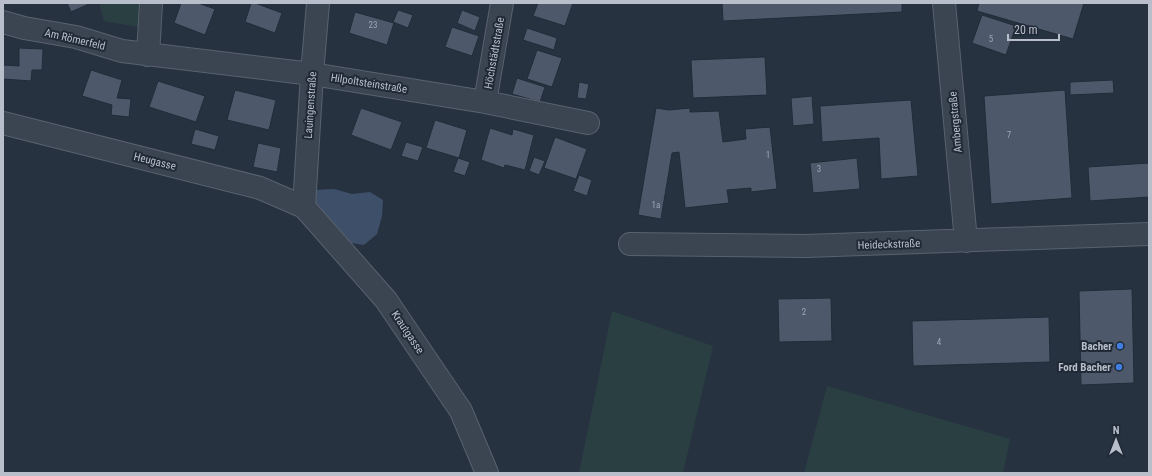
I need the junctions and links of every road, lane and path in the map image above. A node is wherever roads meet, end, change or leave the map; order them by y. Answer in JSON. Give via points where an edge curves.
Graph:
{"nodes":[{"id":1,"x":151,"y":3,"type":"edge"},
{"id":2,"x":318,"y":3,"type":"edge"},
{"id":3,"x":502,"y":3,"type":"edge"},
{"id":4,"x":944,"y":3,"type":"edge"},
{"id":5,"x":3,"y":22,"type":"edge"},
{"id":6,"x":148,"y":55,"type":"junction"},
{"id":7,"x":312,"y":74,"type":"junction"},
{"id":8,"x":485,"y":102,"type":"junction"},
{"id":9,"x":3,"y":123,"type":"edge"},
{"id":10,"x":588,"y":123,"type":"dead end"},
{"id":11,"x":304,"y":207,"type":"junction"},
{"id":12,"x":1149,"y":234,"type":"edge"},
{"id":13,"x":966,"y":242,"type":"junction"},
{"id":14,"x":630,"y":244,"type":"dead end"},
{"id":15,"x":487,"y":473,"type":"edge"}],
"edges":[{"from":1,"to":6,"type":"street"},
{"from":2,"to":7,"type":"street","name":"Lauingenstraße"},
{"from":3,"to":8,"type":"street","name":"Höchstädtstraße"},
{"from":4,"to":13,"type":"street","name":"Ambergstraße"},
{"from":5,"to":6,"type":"street","name":"Am Römerfeld"},
{"from":6,"to":7,"type":"street","name":"Hilpoltsteinstraße"},
{"from":7,"to":8,"type":"street","name":"Hilpoltsteinstraße"},
{"from":7,"to":11,"type":"street","name":"Lauingenstraße"},
{"from":8,"to":10,"type":"street","name":"Hilpoltsteinstraße"},
{"from":9,"to":11,"type":"street","name":"Heugasse","via":[[260,188]]},
{"from":11,"to":15,"type":"street","name":"Krautgasse","via":[[386,300],[461,411]]},
{"from":12,"to":13,"type":"street","name":"Heideckstraße"},
{"from":13,"to":14,"type":"street","name":"Heideckstraße","via":[[806,246]]}]}
